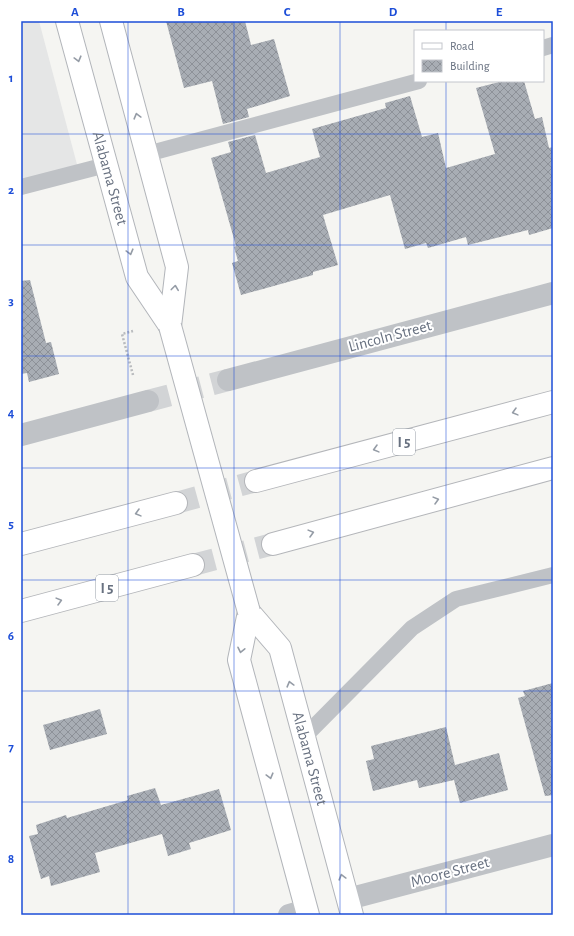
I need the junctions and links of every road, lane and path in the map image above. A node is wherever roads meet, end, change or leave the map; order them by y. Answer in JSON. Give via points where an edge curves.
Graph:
{"nodes":[{"id":1,"x":67,"y":21,"type":"edge"},
{"id":2,"x":98,"y":21,"type":"edge"},
{"id":3,"x":113,"y":30,"type":"edge"},
{"id":4,"x":415,"y":82,"type":"edge"},
{"id":5,"x":147,"y":154,"type":"junction"},
{"id":6,"x":106,"y":165,"type":"junction"},
{"id":7,"x":21,"y":187,"type":"edge"},
{"id":8,"x":553,"y":293,"type":"edge"},
{"id":9,"x":170,"y":326,"type":"junction"},
{"id":10,"x":133,"y":331,"type":"dead end"},
{"id":11,"x":228,"y":380,"type":"tunnel mouth"},
{"id":12,"x":144,"y":402,"type":"joint"},
{"id":13,"x":553,"y":402,"type":"edge"},
{"id":14,"x":21,"y":435,"type":"edge"},
{"id":15,"x":553,"y":468,"type":"edge"},
{"id":16,"x":256,"y":481,"type":"tunnel mouth"},
{"id":17,"x":176,"y":502,"type":"tunnel mouth"},
{"id":18,"x":21,"y":544,"type":"edge"},
{"id":19,"x":273,"y":544,"type":"tunnel mouth"},
{"id":20,"x":193,"y":565,"type":"tunnel mouth"},
{"id":21,"x":553,"y":575,"type":"edge"},
{"id":22,"x":21,"y":611,"type":"edge"},
{"id":23,"x":249,"y":612,"type":"junction"},
{"id":24,"x":304,"y":737,"type":"junction"},
{"id":25,"x":553,"y":845,"type":"edge"},
{"id":26,"x":350,"y":907,"type":"edge"},
{"id":27,"x":301,"y":913,"type":"edge"}],
"edges":[{"from":1,"to":6,"type":"main road","name":"Alabama Street","one_way":true},
{"from":2,"to":3,"type":"main road"},
{"from":5,"to":3,"type":"main road","name":"Alabama Street","one_way":true},
{"from":4,"to":5,"type":"lane"},
{"from":9,"to":5,"type":"main road","name":"Alabama Street","one_way":true,"via":[[177,267]]},
{"from":6,"to":7,"type":"lane"},
{"from":6,"to":9,"type":"main road","name":"Alabama Street","one_way":true,"via":[[137,277]]},
{"from":8,"to":11,"type":"street","name":"Lincoln Street"},
{"from":9,"to":23,"type":"main road","name":"Alabama Street","bridge":true},
{"from":10,"to":12,"type":"path","via":[[122,334]]},
{"from":12,"to":14,"type":"street"},
{"from":13,"to":16,"type":"main road","number":"I 5","one_way":true},
{"from":19,"to":15,"type":"main road","one_way":true},
{"from":17,"to":18,"type":"main road","one_way":true},
{"from":22,"to":20,"type":"main road","number":"I 5","one_way":true},
{"from":21,"to":24,"type":"lane","via":[[456,599],[412,628]]},
{"from":24,"to":23,"type":"main road","name":"Alabama Street","one_way":true,"via":[[280,648]]},
{"from":23,"to":27,"type":"main road","name":"Alabama Street","one_way":true,"via":[[239,660]]},
{"from":26,"to":24,"type":"main road","name":"Alabama Street","one_way":true},
{"from":25,"to":26,"type":"street","name":"Moore Street"}]}
